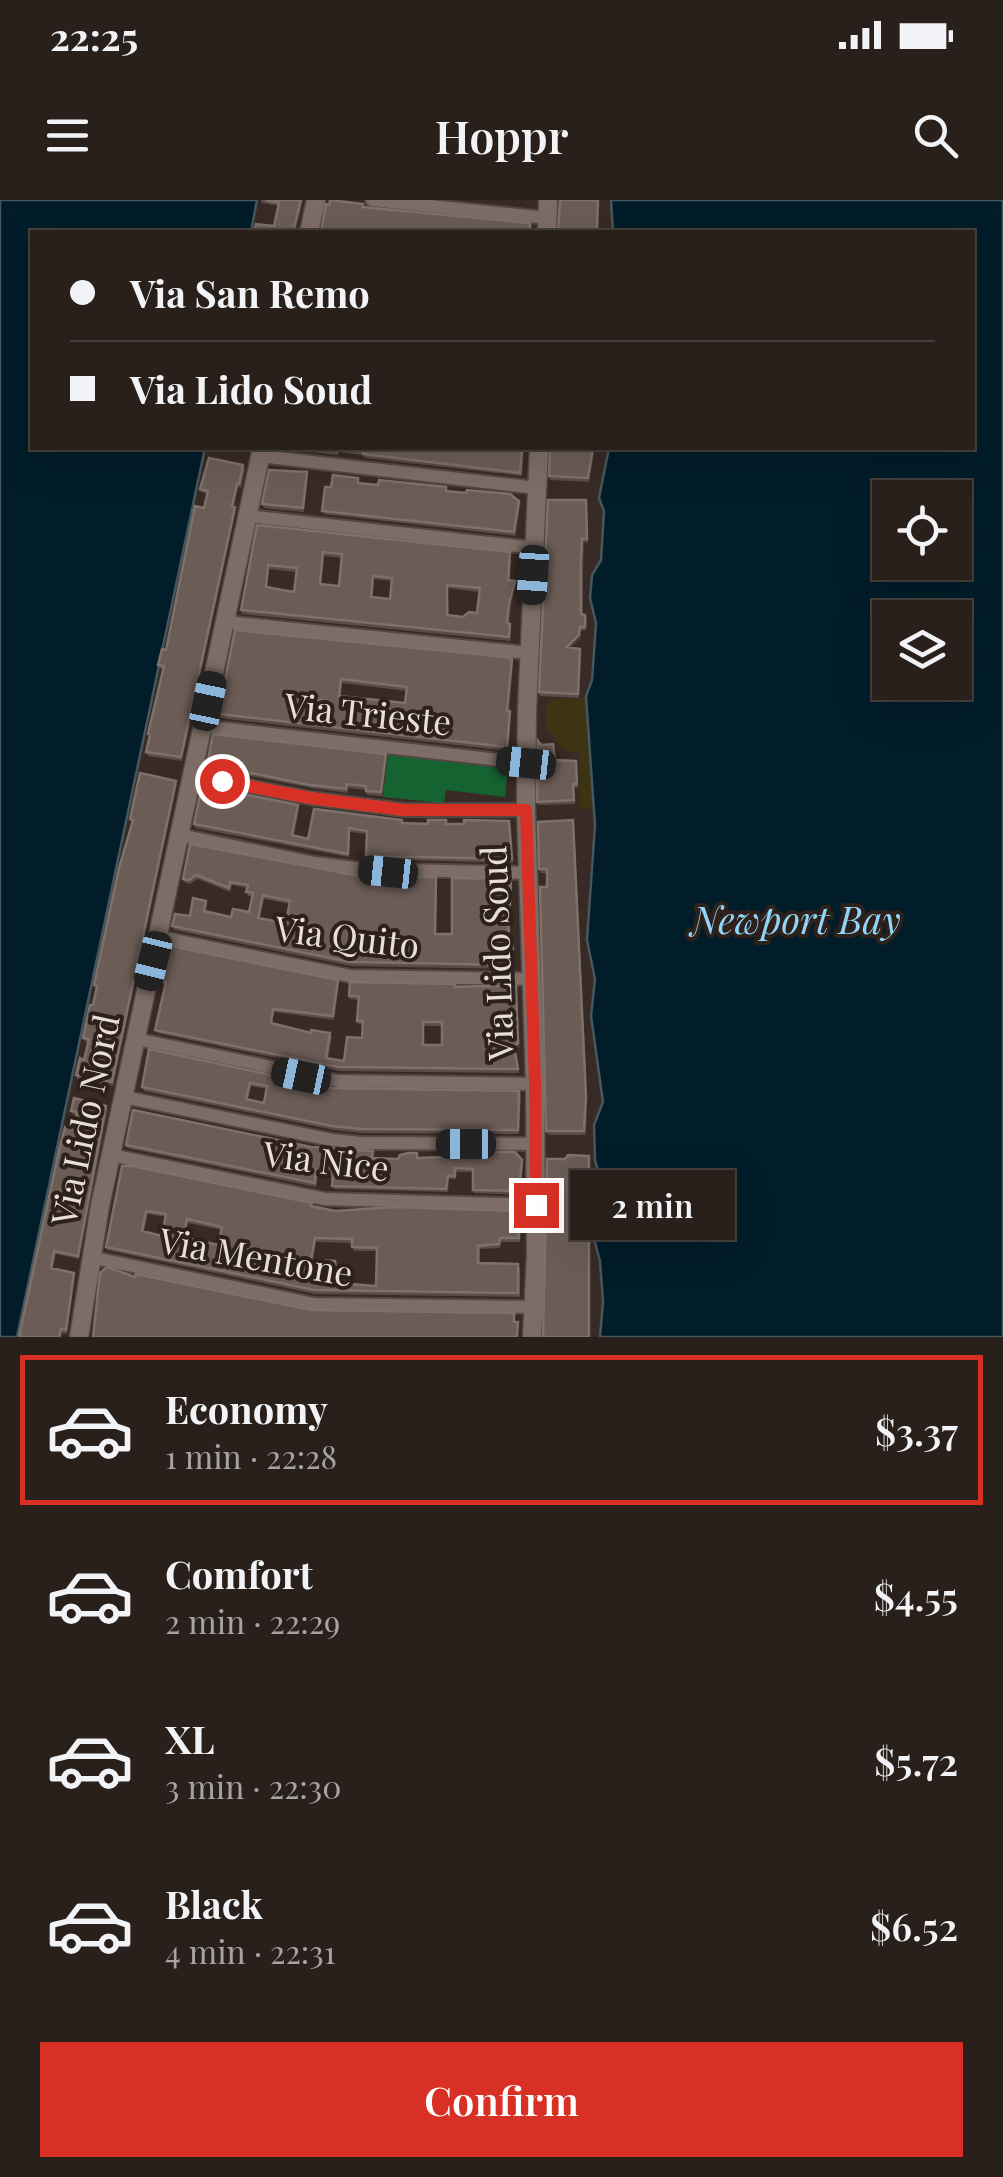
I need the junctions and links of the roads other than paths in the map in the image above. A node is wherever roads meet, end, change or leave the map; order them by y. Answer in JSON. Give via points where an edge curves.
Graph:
{"nodes":[{"id":1,"x":316,"y":200,"type":"edge"},
{"id":2,"x":372,"y":200,"type":"edge"},
{"id":3,"x":380,"y":200,"type":"edge"},
{"id":4,"x":485,"y":206,"type":"edge"},
{"id":5,"x":547,"y":217,"type":"edge"},
{"id":6,"x":310,"y":230,"type":"edge"},
{"id":7,"x":539,"y":450,"type":"edge"},
{"id":8,"x":261,"y":452,"type":"edge"},
{"id":9,"x":537,"y":488,"type":"junction"},
{"id":10,"x":248,"y":516,"type":"junction"},
{"id":11,"x":534,"y":548,"type":"junction"},
{"id":12,"x":226,"y":622,"type":"junction"},
{"id":13,"x":529,"y":653,"type":"junction"},
{"id":14,"x":202,"y":726,"type":"junction"},
{"id":15,"x":526,"y":763,"type":"junction"},
{"id":16,"x":192,"y":775,"type":"junction"},
{"id":17,"x":526,"y":810,"type":"junction"},
{"id":18,"x":180,"y":835,"type":"junction"},
{"id":19,"x":528,"y":873,"type":"junction"},
{"id":20,"x":159,"y":937,"type":"junction"},
{"id":21,"x":531,"y":979,"type":"junction"},
{"id":22,"x":136,"y":1039,"type":"junction"},
{"id":23,"x":535,"y":1084,"type":"junction"},
{"id":24,"x":124,"y":1097,"type":"junction"},
{"id":25,"x":536,"y":1144,"type":"junction"},
{"id":26,"x":111,"y":1155,"type":"junction"},
{"id":27,"x":536,"y":1205,"type":"junction"},
{"id":28,"x":90,"y":1258,"type":"junction"},
{"id":29,"x":532,"y":1307,"type":"junction"},
{"id":30,"x":79,"y":1337,"type":"edge"},
{"id":31,"x":532,"y":1337,"type":"edge"}],
"edges":[{"from":1,"to":6,"type":"street"},
{"from":2,"to":3,"type":"street"},
{"from":3,"to":4,"type":"street"},
{"from":4,"to":5,"type":"street"},
{"from":7,"to":9,"type":"street","name":"Via Lido Soud"},
{"from":8,"to":9,"type":"street"},
{"from":8,"to":10,"type":"street","name":"Via Lido Nord"},
{"from":9,"to":11,"type":"street","name":"Via Lido Soud"},
{"from":10,"to":11,"type":"street"},
{"from":10,"to":12,"type":"street","name":"Via Lido Nord"},
{"from":11,"to":13,"type":"street","name":"Via Lido Soud"},
{"from":12,"to":13,"type":"street"},
{"from":12,"to":14,"type":"street","name":"Via Lido Nord"},
{"from":13,"to":15,"type":"street","name":"Via Lido Soud"},
{"from":14,"to":15,"type":"street","name":"Via Trieste"},
{"from":14,"to":16,"type":"street","name":"Via Lido Nord"},
{"from":15,"to":17,"type":"street","name":"Via Lido Soud"},
{"from":16,"to":17,"type":"street","via":[[404,810]]},
{"from":16,"to":18,"type":"street","name":"Via Lido Nord"},
{"from":17,"to":19,"type":"street","name":"Via Lido Soud"},
{"from":18,"to":19,"type":"street","via":[[375,871]]},
{"from":18,"to":20,"type":"street","name":"Via Lido Nord"},
{"from":19,"to":21,"type":"street","name":"Via Lido Soud"},
{"from":20,"to":21,"type":"street","name":"Via Quito","via":[[350,976]]},
{"from":20,"to":22,"type":"street","name":"Via Lido Nord"},
{"from":21,"to":23,"type":"street","name":"Via Lido Soud"},
{"from":22,"to":23,"type":"street","via":[[338,1081]]},
{"from":22,"to":24,"type":"street","name":"Via Lido Nord"},
{"from":23,"to":25,"type":"street","name":"Via Lido Soud"},
{"from":24,"to":25,"type":"street","via":[[360,1143]]},
{"from":24,"to":26,"type":"street","name":"Via Lido Nord"},
{"from":25,"to":27,"type":"street","name":"Via Lido Soud"},
{"from":26,"to":27,"type":"street","name":"Via Nice","via":[[325,1199]]},
{"from":26,"to":28,"type":"street","name":"Via Lido Nord"},
{"from":27,"to":29,"type":"street","name":"Via Lido Soud"},
{"from":28,"to":29,"type":"street","name":"Via Mentone","via":[[314,1304]]},
{"from":28,"to":30,"type":"street","name":"Via Lido Nord"},
{"from":29,"to":31,"type":"street","name":"Via Lido Soud"}]}
